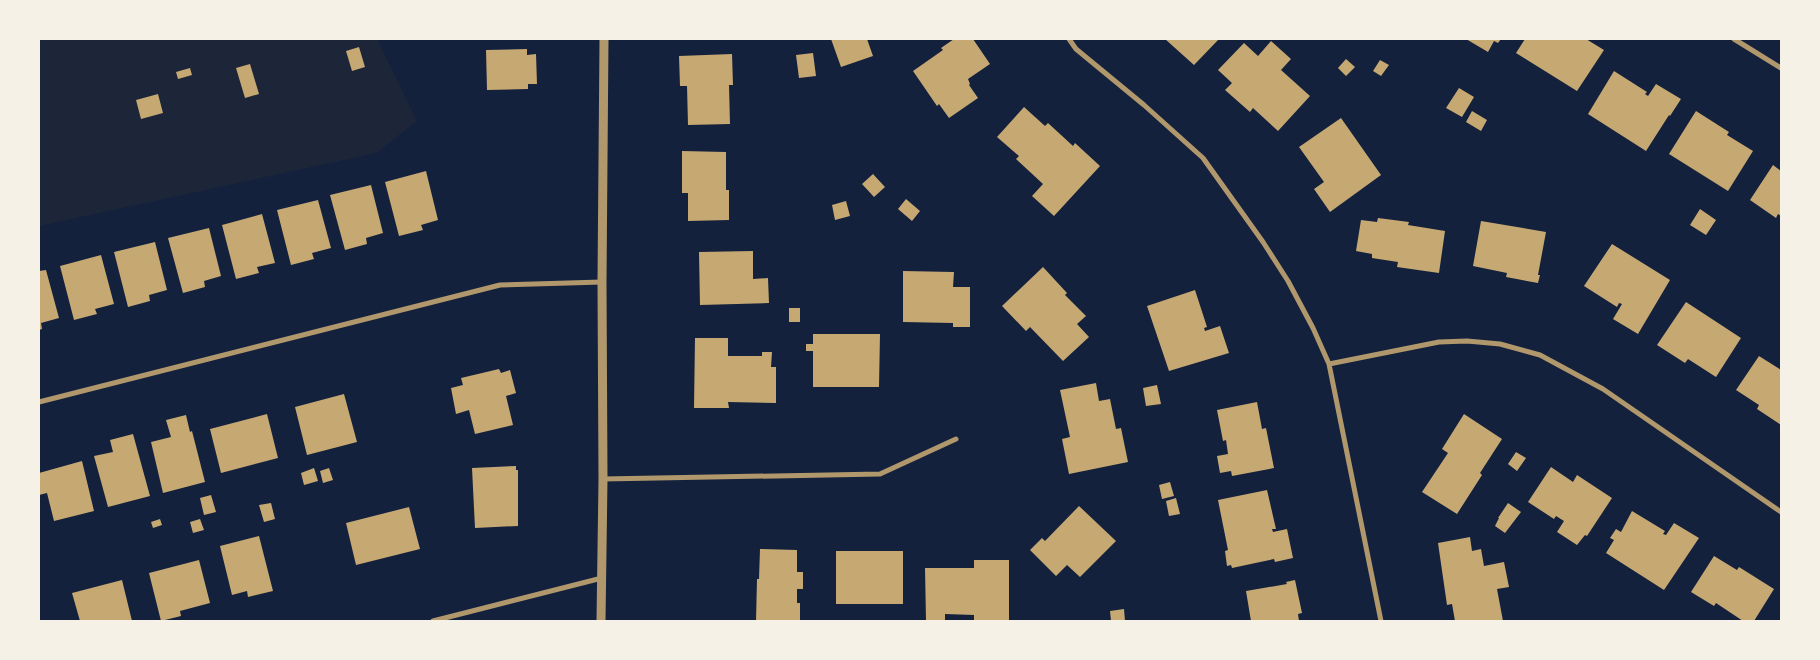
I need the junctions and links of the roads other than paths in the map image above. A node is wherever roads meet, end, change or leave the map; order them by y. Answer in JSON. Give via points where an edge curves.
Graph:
{"nodes":[{"id":1,"x":604,"y":39,"type":"edge"},
{"id":2,"x":1069,"y":39,"type":"edge"},
{"id":3,"x":1734,"y":39,"type":"edge"},
{"id":4,"x":1781,"y":68,"type":"edge"},
{"id":5,"x":602,"y":282,"type":"junction"},
{"id":6,"x":1329,"y":364,"type":"junction"},
{"id":7,"x":39,"y":402,"type":"edge"},
{"id":8,"x":956,"y":439,"type":"dead end"},
{"id":9,"x":603,"y":479,"type":"junction"},
{"id":10,"x":1781,"y":512,"type":"edge"},
{"id":11,"x":602,"y":578,"type":"junction"},
{"id":12,"x":433,"y":621,"type":"edge"},
{"id":13,"x":602,"y":621,"type":"edge"},
{"id":14,"x":1381,"y":621,"type":"edge"}],
"edges":[{"from":1,"to":5,"type":"street"},
{"from":2,"to":6,"type":"street","via":[[1076,49],[1203,158],[1288,281]]},
{"from":3,"to":4,"type":"street"},
{"from":5,"to":7,"type":"street","via":[[500,284]]},
{"from":5,"to":9,"type":"street"},
{"from":6,"to":10,"type":"street","via":[[1458,341],[1500,344],[1540,355],[1603,389]]},
{"from":6,"to":14,"type":"street"},
{"from":8,"to":9,"type":"street","via":[[880,474]]},
{"from":9,"to":11,"type":"street"},
{"from":11,"to":12,"type":"street"},
{"from":11,"to":13,"type":"street"}]}
